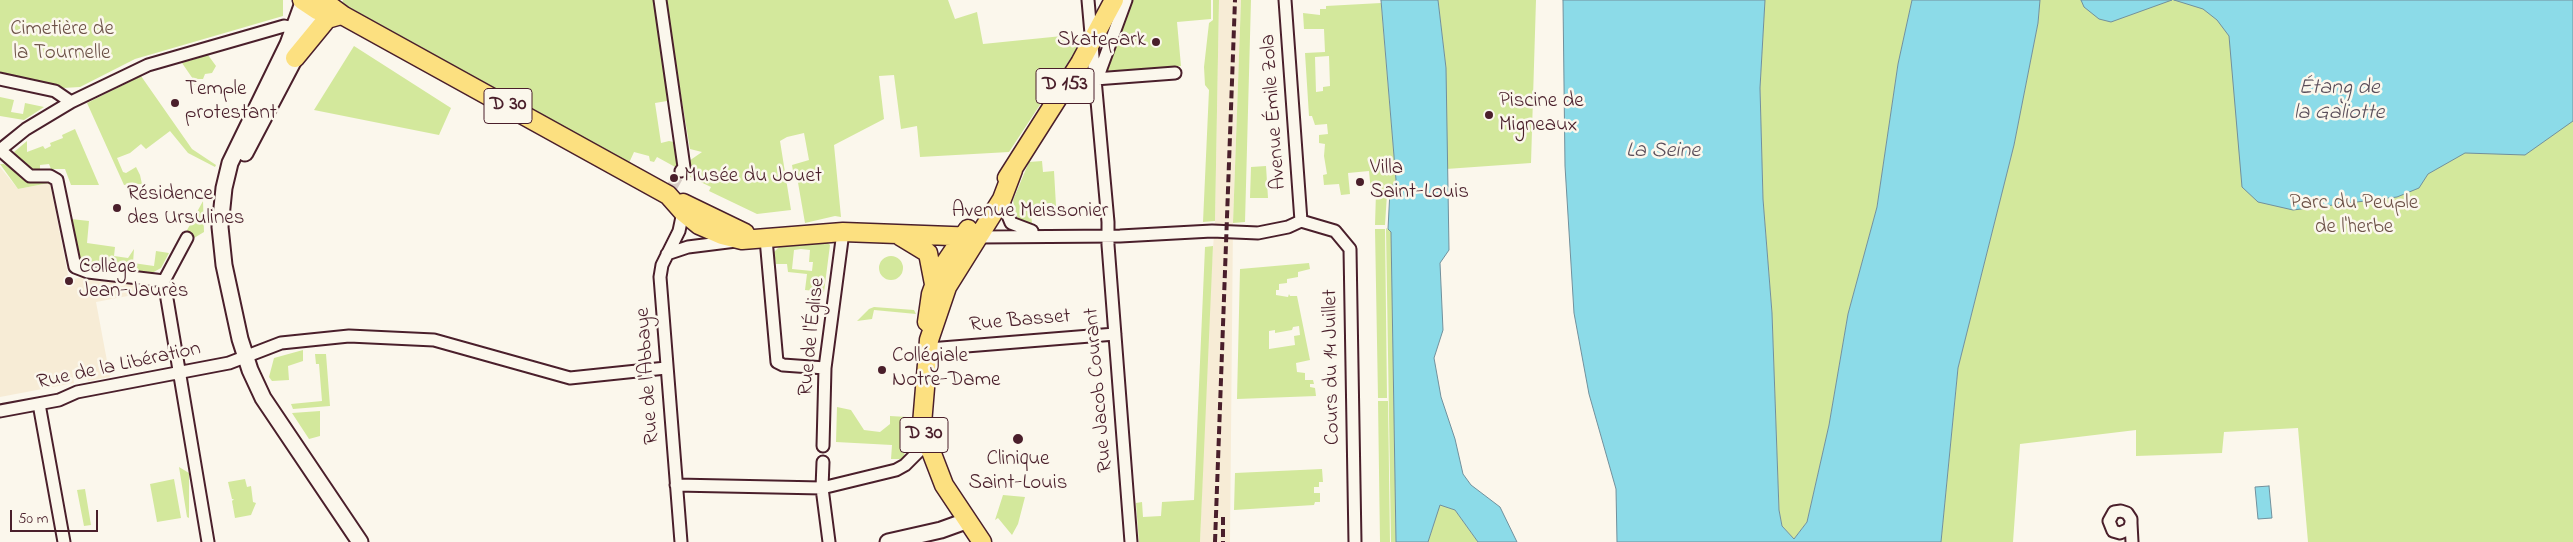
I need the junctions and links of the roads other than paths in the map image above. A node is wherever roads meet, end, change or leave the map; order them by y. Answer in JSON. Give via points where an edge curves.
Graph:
{"nodes":[{"id":1,"x":660,"y":0,"type":"edge"},
{"id":2,"x":1088,"y":0,"type":"edge"},
{"id":3,"x":1114,"y":0,"type":"edge"},
{"id":4,"x":1126,"y":0,"type":"edge"},
{"id":5,"x":1285,"y":0,"type":"edge"},
{"id":6,"x":311,"y":2,"type":"edge"},
{"id":7,"x":342,"y":16,"type":"junction"},
{"id":8,"x":302,"y":30,"type":"junction"},
{"id":9,"x":1092,"y":42,"type":"junction"},
{"id":10,"x":296,"y":58,"type":"junction"},
{"id":11,"x":1175,"y":73,"type":"dead end"},
{"id":12,"x":0,"y":79,"type":"edge"},
{"id":13,"x":1095,"y":79,"type":"junction"},
{"id":14,"x":71,"y":102,"type":"junction"},
{"id":15,"x":0,"y":150,"type":"edge"},
{"id":16,"x":682,"y":169,"type":"tunnel mouth"},
{"id":17,"x":1013,"y":170,"type":"junction"},
{"id":18,"x":1005,"y":191,"type":"junction"},
{"id":19,"x":670,"y":193,"type":"junction"},
{"id":20,"x":222,"y":202,"type":"junction"},
{"id":21,"x":683,"y":212,"type":"junction"},
{"id":22,"x":1302,"y":221,"type":"junction"},
{"id":23,"x":706,"y":224,"type":"junction"},
{"id":24,"x":843,"y":232,"type":"junction"},
{"id":25,"x":897,"y":234,"type":"junction"},
{"id":26,"x":1044,"y":235,"type":"junction"},
{"id":27,"x":1107,"y":235,"type":"junction"},
{"id":28,"x":971,"y":236,"type":"junction"},
{"id":29,"x":187,"y":238,"type":"dead end"},
{"id":30,"x":755,"y":239,"type":"junction"},
{"id":31,"x":695,"y":247,"type":"junction"},
{"id":32,"x":667,"y":254,"type":"junction"},
{"id":33,"x":164,"y":281,"type":"junction"},
{"id":34,"x":934,"y":284,"type":"junction"},
{"id":35,"x":1115,"y":334,"type":"junction"},
{"id":36,"x":929,"y":344,"type":"junction"},
{"id":37,"x":245,"y":359,"type":"junction"},
{"id":38,"x":666,"y":368,"type":"junction"},
{"id":39,"x":825,"y":368,"type":"junction"},
{"id":40,"x":179,"y":373,"type":"junction"},
{"id":41,"x":39,"y":404,"type":"junction"},
{"id":42,"x":0,"y":411,"type":"edge"},
{"id":43,"x":926,"y":444,"type":"junction"},
{"id":44,"x":823,"y":446,"type":"dead end"},
{"id":45,"x":823,"y":462,"type":"dead end"},
{"id":46,"x":676,"y":485,"type":"junction"},
{"id":47,"x":822,"y":488,"type":"junction"},
{"id":48,"x":966,"y":521,"type":"junction"},
{"id":49,"x":2131,"y":523,"type":"dead end"},
{"id":50,"x":360,"y":539,"type":"edge"},
{"id":51,"x":64,"y":542,"type":"edge"},
{"id":52,"x":208,"y":542,"type":"edge"},
{"id":53,"x":681,"y":542,"type":"edge"},
{"id":54,"x":829,"y":542,"type":"edge"},
{"id":55,"x":888,"y":542,"type":"edge"},
{"id":56,"x":982,"y":542,"type":"edge"},
{"id":57,"x":1131,"y":542,"type":"edge"},
{"id":58,"x":1355,"y":542,"type":"edge"},
{"id":59,"x":2132,"y":542,"type":"edge"}],
"edges":[{"from":1,"to":16,"type":"street"},
{"from":2,"to":9,"type":"street","name":"Rue Jacob Courant"},
{"from":3,"to":9,"type":"main road","number":"D 153"},
{"from":4,"to":13,"type":"street"},
{"from":5,"to":22,"type":"street","name":"Avenue Émile Zola"},
{"from":6,"to":7,"type":"main road","number":"D 30"},
{"from":6,"to":8,"type":"street"},
{"from":7,"to":10,"type":"main road","via":[[327,19]]},
{"from":7,"to":19,"type":"main road","number":"D 30"},
{"from":8,"to":10,"type":"street"},
{"from":8,"to":14,"type":"street","via":[[284,26],[148,65]]},
{"from":8,"to":20,"type":"street","via":[[230,164]]},
{"from":9,"to":13,"type":"street","name":"Rue Jacob Courant"},
{"from":9,"to":17,"type":"main road","number":"D 153"},
{"from":10,"to":20,"type":"street"},
{"from":11,"to":13,"type":"street"},
{"from":12,"to":14,"type":"street","via":[[56,91]]},
{"from":13,"to":27,"type":"street","name":"Rue Jacob Courant"},
{"from":14,"to":15,"type":"street","via":[[26,129]]},
{"from":15,"to":33,"type":"street","via":[[30,176],[50,176],[57,180],[75,267],[88,272]]},
{"from":17,"to":18,"type":"main road","number":"D 30"},
{"from":17,"to":28,"type":"main road","number":"D 153"},
{"from":18,"to":26,"type":"street","via":[[1004,206],[1011,223]]},
{"from":18,"to":28,"type":"main road","number":"D 30"},
{"from":19,"to":21,"type":"main road","number":"D 30"},
{"from":19,"to":23,"type":"main road","name":"Avenue Meissonier","number":"D 30"},
{"from":20,"to":37,"type":"street","via":[[220,227],[224,265]]},
{"from":21,"to":23,"type":"main road","name":"Avenue Meissonier","number":"D 30"},
{"from":21,"to":32,"type":"street","name":"Rue de l'Abbaye","via":[[680,230]]},
{"from":22,"to":27,"type":"street","name":"Avenue Meissonier","via":[[1258,233]]},
{"from":22,"to":58,"type":"street","name":"Cours du 14 Juillet","via":[[1335,231],[1350,249]]},
{"from":23,"to":30,"type":"main road","name":"Avenue Meissonier","number":"D 30"},
{"from":23,"to":31,"type":"street"},
{"from":23,"to":32,"type":"street","via":[[681,237]]},
{"from":24,"to":25,"type":"main road","name":"Avenue Meissonier","number":"D 30"},
{"from":24,"to":30,"type":"main road","name":"Avenue Meissonier","number":"D 30"},
{"from":24,"to":39,"type":"street","name":"Rue de l'Église"},
{"from":25,"to":28,"type":"main road","name":"Avenue Meissonier","number":"D 30"},
{"from":25,"to":34,"type":"main road","number":"D 30","via":[[928,253]]},
{"from":26,"to":27,"type":"street","name":"Avenue Meissonier"},
{"from":26,"to":28,"type":"street","name":"Avenue Meissonier"},
{"from":27,"to":35,"type":"street","name":"Rue Jacob Courant"},
{"from":28,"to":34,"type":"main road","number":"D 153","via":[[943,265]]},
{"from":28,"to":36,"type":"main road","number":"D 30","via":[[947,288]]},
{"from":29,"to":33,"type":"street"},
{"from":30,"to":31,"type":"street"},
{"from":30,"to":39,"type":"street","via":[[778,362]]},
{"from":31,"to":32,"type":"street"},
{"from":32,"to":38,"type":"street","name":"Rue de l'Abbaye","via":[[660,277]]},
{"from":33,"to":40,"type":"street"},
{"from":34,"to":36,"type":"main road","number":"D 153","via":[[927,313]]},
{"from":35,"to":36,"type":"street","name":"Rue Basset"},
{"from":35,"to":57,"type":"street","name":"Rue Jacob Courant"},
{"from":36,"to":43,"type":"main road","number":"D 30","via":[[922,424]]},
{"from":37,"to":38,"type":"street","name":"Rue de la Libération","via":[[281,343],[349,336],[434,340],[570,378]]},
{"from":37,"to":40,"type":"street","name":"Rue de la Libération"},
{"from":37,"to":50,"type":"street","via":[[263,398]]},
{"from":38,"to":46,"type":"street","name":"Rue de l'Abbaye"},
{"from":39,"to":44,"type":"street","name":"Rue de l'Église"},
{"from":40,"to":41,"type":"street","name":"Rue de la Libération","via":[[77,392]]},
{"from":40,"to":52,"type":"street"},
{"from":41,"to":42,"type":"street","name":"Rue de la Libération"},
{"from":41,"to":51,"type":"street"},
{"from":43,"to":47,"type":"street","via":[[896,470]]},
{"from":43,"to":48,"type":"main road","number":"D 30","via":[[944,485]]},
{"from":45,"to":47,"type":"street"},
{"from":46,"to":47,"type":"street"},
{"from":46,"to":53,"type":"street","name":"Rue de l'Abbaye"},
{"from":47,"to":54,"type":"street"},
{"from":48,"to":55,"type":"street"},
{"from":48,"to":56,"type":"main road","number":"D 30"},
{"from":49,"to":59,"type":"street"}]}
